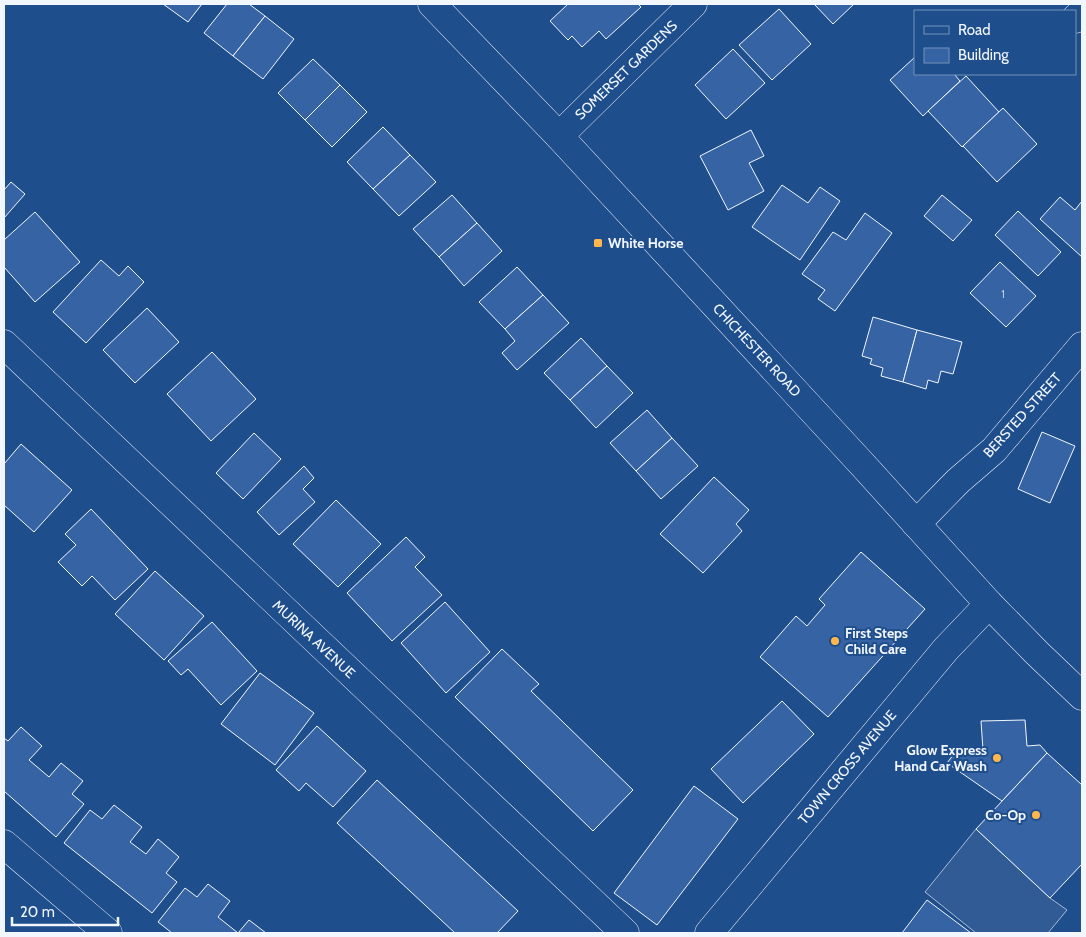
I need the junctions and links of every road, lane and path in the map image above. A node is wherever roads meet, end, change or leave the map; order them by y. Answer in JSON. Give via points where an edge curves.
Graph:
{"nodes":[{"id":1,"x":432,"y":4,"type":"edge"},
{"id":2,"x":693,"y":4,"type":"edge"},
{"id":3,"x":559,"y":136,"type":"junction"},
{"id":4,"x":4,"y":344,"type":"edge"},
{"id":5,"x":1082,"y":346,"type":"edge"},
{"id":6,"x":916,"y":524,"type":"junction"},
{"id":7,"x":989,"y":604,"type":"junction"},
{"id":8,"x":1082,"y":696,"type":"edge"},
{"id":9,"x":4,"y":844,"type":"edge"},
{"id":10,"x":108,"y":933,"type":"edge"},
{"id":11,"x":624,"y":933,"type":"edge"},
{"id":12,"x":709,"y":933,"type":"edge"}],
"edges":[{"from":1,"to":3,"type":"street","name":"CHICHESTER ROAD"},
{"from":2,"to":3,"type":"street","name":"SOMERSET GARDENS"},
{"from":3,"to":6,"type":"street","name":"CHICHESTER ROAD"},
{"from":4,"to":11,"type":"street","name":"MURINA AVENUE"},
{"from":5,"to":6,"type":"street","name":"BERSTED STREET","via":[[994,450]]},
{"from":6,"to":7,"type":"street","name":"CHICHESTER ROAD"},
{"from":7,"to":8,"type":"street","name":"CHICHESTER ROAD"},
{"from":7,"to":12,"type":"street","name":"TOWN CROSS AVENUE","via":[[946,648]]},
{"from":9,"to":10,"type":"street"}]}
